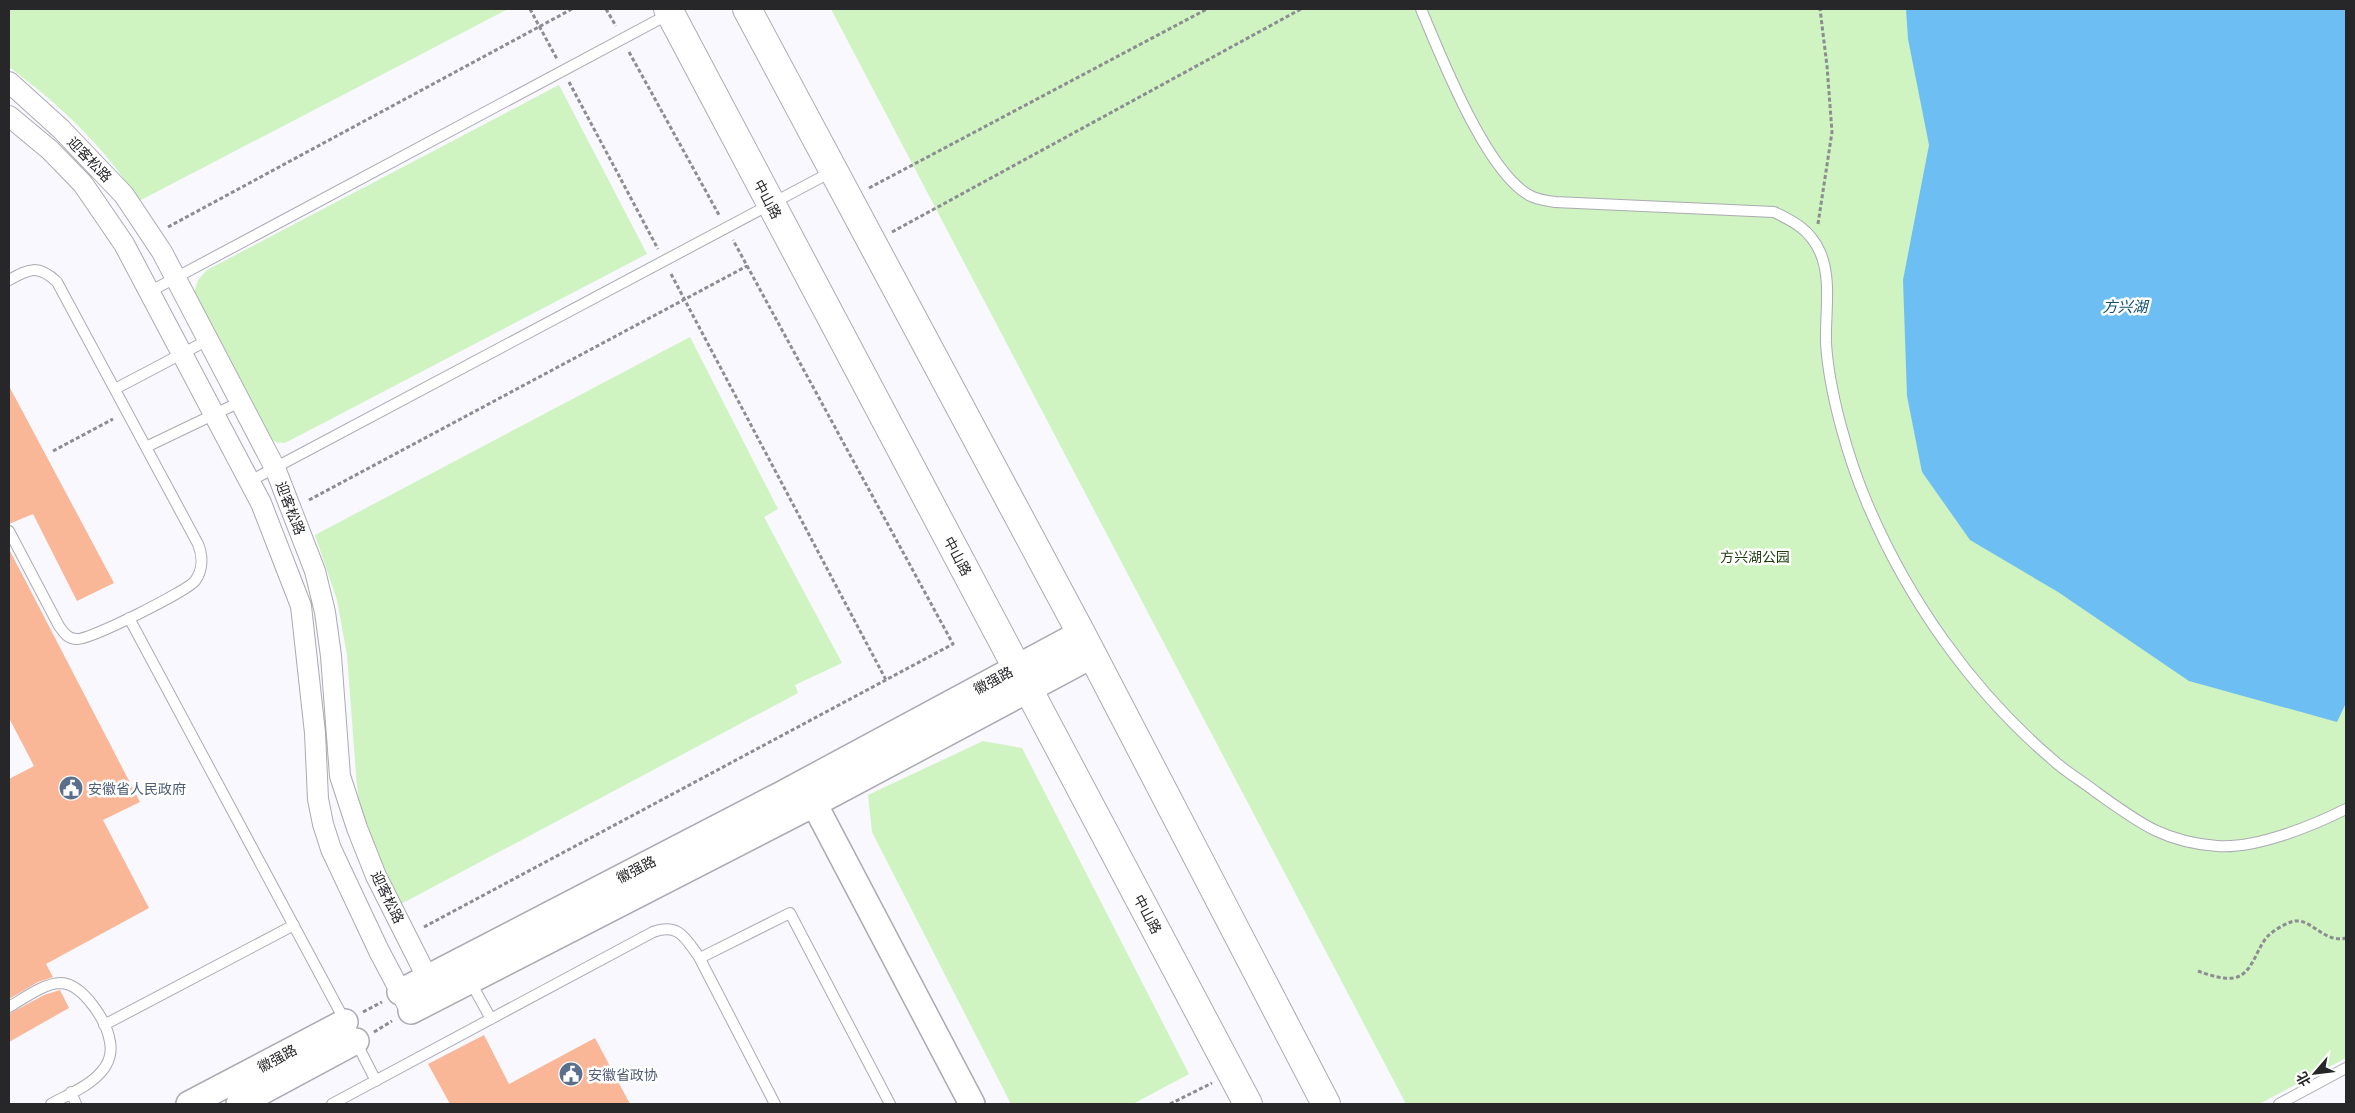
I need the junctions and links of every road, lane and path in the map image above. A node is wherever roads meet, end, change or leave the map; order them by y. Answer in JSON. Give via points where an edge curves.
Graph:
{"nodes":[{"id":1,"x":530,"y":9,"type":"edge"},
{"id":2,"x":572,"y":9,"type":"edge"},
{"id":3,"x":606,"y":9,"type":"edge"},
{"id":4,"x":747,"y":9,"type":"edge"},
{"id":5,"x":1207,"y":9,"type":"edge"},
{"id":6,"x":1301,"y":9,"type":"edge"},
{"id":7,"x":1421,"y":9,"type":"edge"},
{"id":8,"x":1820,"y":9,"type":"edge"},
{"id":9,"x":672,"y":10,"type":"edge"},
{"id":10,"x":540,"y":26,"type":"junction"},
{"id":11,"x":622,"y":39,"type":"junction"},
{"id":12,"x":563,"y":70,"type":"junction"},
{"id":13,"x":9,"y":82,"type":"edge"},
{"id":14,"x":9,"y":116,"type":"edge"},
{"id":15,"x":833,"y":171,"type":"junction"},
{"id":16,"x":848,"y":199,"type":"junction"},
{"id":17,"x":771,"y":204,"type":"junction"},
{"id":18,"x":726,"y":228,"type":"junction"},
{"id":19,"x":151,"y":236,"type":"junction"},
{"id":20,"x":872,"y":243,"type":"junction"},
{"id":21,"x":1815,"y":243,"type":"junction"},
{"id":22,"x":664,"y":261,"type":"junction"},
{"id":23,"x":747,"y":266,"type":"junction"},
{"id":24,"x":175,"y":278,"type":"junction"},
{"id":25,"x":9,"y":280,"type":"edge"},
{"id":26,"x":149,"y":292,"type":"junction"},
{"id":27,"x":684,"y":300,"type":"junction"},
{"id":28,"x":208,"y":340,"type":"junction"},
{"id":29,"x":183,"y":354,"type":"junction"},
{"id":30,"x":115,"y":389,"type":"junction"},
{"id":31,"x":240,"y":402,"type":"junction"},
{"id":32,"x":127,"y":412,"type":"junction"},
{"id":33,"x":214,"y":414,"type":"junction"},
{"id":34,"x":146,"y":448,"type":"junction"},
{"id":35,"x":53,"y":451,"type":"dead end"},
{"id":36,"x":275,"y":468,"type":"junction"},
{"id":37,"x":250,"y":481,"type":"junction"},
{"id":38,"x":292,"y":509,"type":"junction"},
{"id":39,"x":9,"y":530,"type":"edge"},
{"id":40,"x":129,"y":618,"type":"junction"},
{"id":41,"x":1087,"y":644,"type":"junction"},
{"id":42,"x":1023,"y":678,"type":"junction"},
{"id":43,"x":886,"y":680,"type":"junction"},
{"id":44,"x":808,"y":793,"type":"junction"},
{"id":45,"x":2346,"y":808,"type":"edge"},
{"id":46,"x":294,"y":925,"type":"junction"},
{"id":47,"x":407,"y":936,"type":"junction"},
{"id":48,"x":2346,"y":938,"type":"edge"},
{"id":49,"x":699,"y":957,"type":"junction"},
{"id":50,"x":465,"y":970,"type":"junction"},
{"id":51,"x":2198,"y":972,"type":"dead end"},
{"id":52,"x":432,"y":987,"type":"junction"},
{"id":53,"x":406,"y":1002,"type":"junction"},
{"id":54,"x":9,"y":1007,"type":"edge"},
{"id":55,"x":491,"y":1019,"type":"junction"},
{"id":56,"x":104,"y":1025,"type":"junction"},
{"id":57,"x":351,"y":1031,"type":"junction"},
{"id":58,"x":2346,"y":1068,"type":"edge"},
{"id":59,"x":1232,"y":1073,"type":"junction"},
{"id":60,"x":376,"y":1081,"type":"junction"},
{"id":61,"x":71,"y":1092,"type":"junction"},
{"id":62,"x":51,"y":1104,"type":"edge"},
{"id":63,"x":76,"y":1104,"type":"edge"},
{"id":64,"x":189,"y":1104,"type":"edge"},
{"id":65,"x":239,"y":1104,"type":"edge"},
{"id":66,"x":332,"y":1104,"type":"edge"},
{"id":67,"x":775,"y":1104,"type":"edge"},
{"id":68,"x":890,"y":1104,"type":"edge"},
{"id":69,"x":972,"y":1104,"type":"edge"},
{"id":70,"x":1170,"y":1104,"type":"edge"},
{"id":71,"x":1248,"y":1104,"type":"edge"},
{"id":72,"x":1326,"y":1104,"type":"edge"},
{"id":73,"x":2279,"y":1104,"type":"edge"}],
"edges":[{"from":1,"to":10,"type":"path"},
{"from":2,"to":10,"type":"path"},
{"from":3,"to":11,"type":"path"},
{"from":4,"to":15,"type":"main road"},
{"from":5,"to":16,"type":"path"},
{"from":6,"to":20,"type":"path"},
{"from":7,"to":21,"type":"lane","via":[[1481,139],[1505,174],[1532,196],[1555,202],[1774,212],[1809,232]]},
{"from":8,"to":21,"type":"path","via":[[1832,132]]},
{"from":9,"to":11,"type":"lane"},
{"from":9,"to":17,"type":"main road","name":"中山路"},
{"from":10,"to":12,"type":"path"},
{"from":10,"to":19,"type":"path"},
{"from":11,"to":12,"type":"lane"},
{"from":11,"to":18,"type":"path"},
{"from":12,"to":22,"type":"path"},
{"from":12,"to":24,"type":"lane"},
{"from":13,"to":19,"type":"street","name":"迎客松路","via":[[61,129],[124,194]]},
{"from":14,"to":26,"type":"street","name":"迎客松路","via":[[50,150],[83,184],[124,244]]},
{"from":15,"to":16,"type":"main road"},
{"from":15,"to":17,"type":"lane"},
{"from":16,"to":20,"type":"main road"},
{"from":17,"to":18,"type":"lane"},
{"from":17,"to":42,"type":"main road","name":"中山路"},
{"from":18,"to":22,"type":"lane"},
{"from":18,"to":23,"type":"path"},
{"from":19,"to":24,"type":"street","name":"迎客松路"},
{"from":20,"to":41,"type":"main road"},
{"from":21,"to":45,"type":"lane","via":[[1826,272],[1826,345],[1834,391],[1847,446],[1866,502],[1922,611],[1998,707],[2053,760],[2143,826],[2168,837],[2220,847],[2264,841],[2320,822]]},
{"from":22,"to":27,"type":"path"},
{"from":22,"to":36,"type":"lane"},
{"from":23,"to":27,"type":"path"},
{"from":23,"to":43,"type":"path","via":[[953,644]]},
{"from":24,"to":26,"type":"lane"},
{"from":24,"to":28,"type":"street","name":"迎客松路"},
{"from":25,"to":30,"type":"lane","via":[[32,270],[42,271],[57,282]]},
{"from":26,"to":29,"type":"street","name":"迎客松路"},
{"from":27,"to":38,"type":"path"},
{"from":27,"to":43,"type":"path"},
{"from":28,"to":29,"type":"lane"},
{"from":28,"to":31,"type":"street","name":"迎客松路"},
{"from":29,"to":30,"type":"lane"},
{"from":29,"to":33,"type":"street","name":"迎客松路"},
{"from":30,"to":32,"type":"lane"},
{"from":31,"to":33,"type":"lane"},
{"from":31,"to":36,"type":"street","name":"迎客松路"},
{"from":32,"to":34,"type":"lane"},
{"from":32,"to":35,"type":"path"},
{"from":33,"to":34,"type":"lane"},
{"from":33,"to":37,"type":"street","name":"迎客松路"},
{"from":34,"to":40,"type":"lane","via":[[198,544],[202,562],[193,583]]},
{"from":36,"to":37,"type":"lane"},
{"from":36,"to":38,"type":"street","name":"迎客松路"},
{"from":37,"to":53,"type":"street","name":"迎客松路","via":[[301,606],[315,733],[318,800],[323,824],[331,849]]},
{"from":38,"to":47,"type":"street","name":"迎客松路","via":[[315,571],[325,612],[340,776],[376,876]]},
{"from":39,"to":40,"type":"lane","via":[[66,635],[74,639],[89,638]]},
{"from":40,"to":46,"type":"lane"},
{"from":41,"to":42,"type":"street","name":"徽强路"},
{"from":41,"to":72,"type":"main road"},
{"from":42,"to":44,"type":"street","name":"徽强路"},
{"from":42,"to":59,"type":"main road","name":"中山路"},
{"from":43,"to":47,"type":"path"},
{"from":44,"to":50,"type":"street","name":"徽强路"},
{"from":44,"to":69,"type":"street"},
{"from":46,"to":56,"type":"lane"},
{"from":46,"to":57,"type":"lane"},
{"from":47,"to":52,"type":"street","name":"迎客松路"},
{"from":48,"to":51,"type":"path","via":[[2337,940],[2303,921],[2293,921],[2267,936],[2250,966],[2241,974],[2226,978]]},
{"from":49,"to":55,"type":"lane","via":[[680,933],[662,929]]},
{"from":49,"to":67,"type":"lane"},
{"from":49,"to":68,"type":"lane","via":[[790,913]]},
{"from":50,"to":52,"type":"street","name":"徽强路"},
{"from":50,"to":55,"type":"lane"},
{"from":52,"to":53,"type":"street","name":"徽强路"},
{"from":53,"to":57,"type":"path"},
{"from":53,"to":57,"type":"path"},
{"from":54,"to":56,"type":"lane","via":[[54,984],[68,984],[80,989]]},
{"from":55,"to":60,"type":"lane"},
{"from":56,"to":61,"type":"lane","via":[[110,1041],[108,1060],[96,1077]]},
{"from":57,"to":60,"type":"lane"},
{"from":57,"to":64,"type":"street","name":"徽强路"},
{"from":57,"to":65,"type":"street","name":"徽强路"},
{"from":58,"to":73,"type":"lane"},
{"from":59,"to":70,"type":"path"},
{"from":59,"to":71,"type":"main road","name":"中山路"},
{"from":60,"to":66,"type":"lane"},
{"from":61,"to":62,"type":"lane"},
{"from":61,"to":63,"type":"lane"}]}
